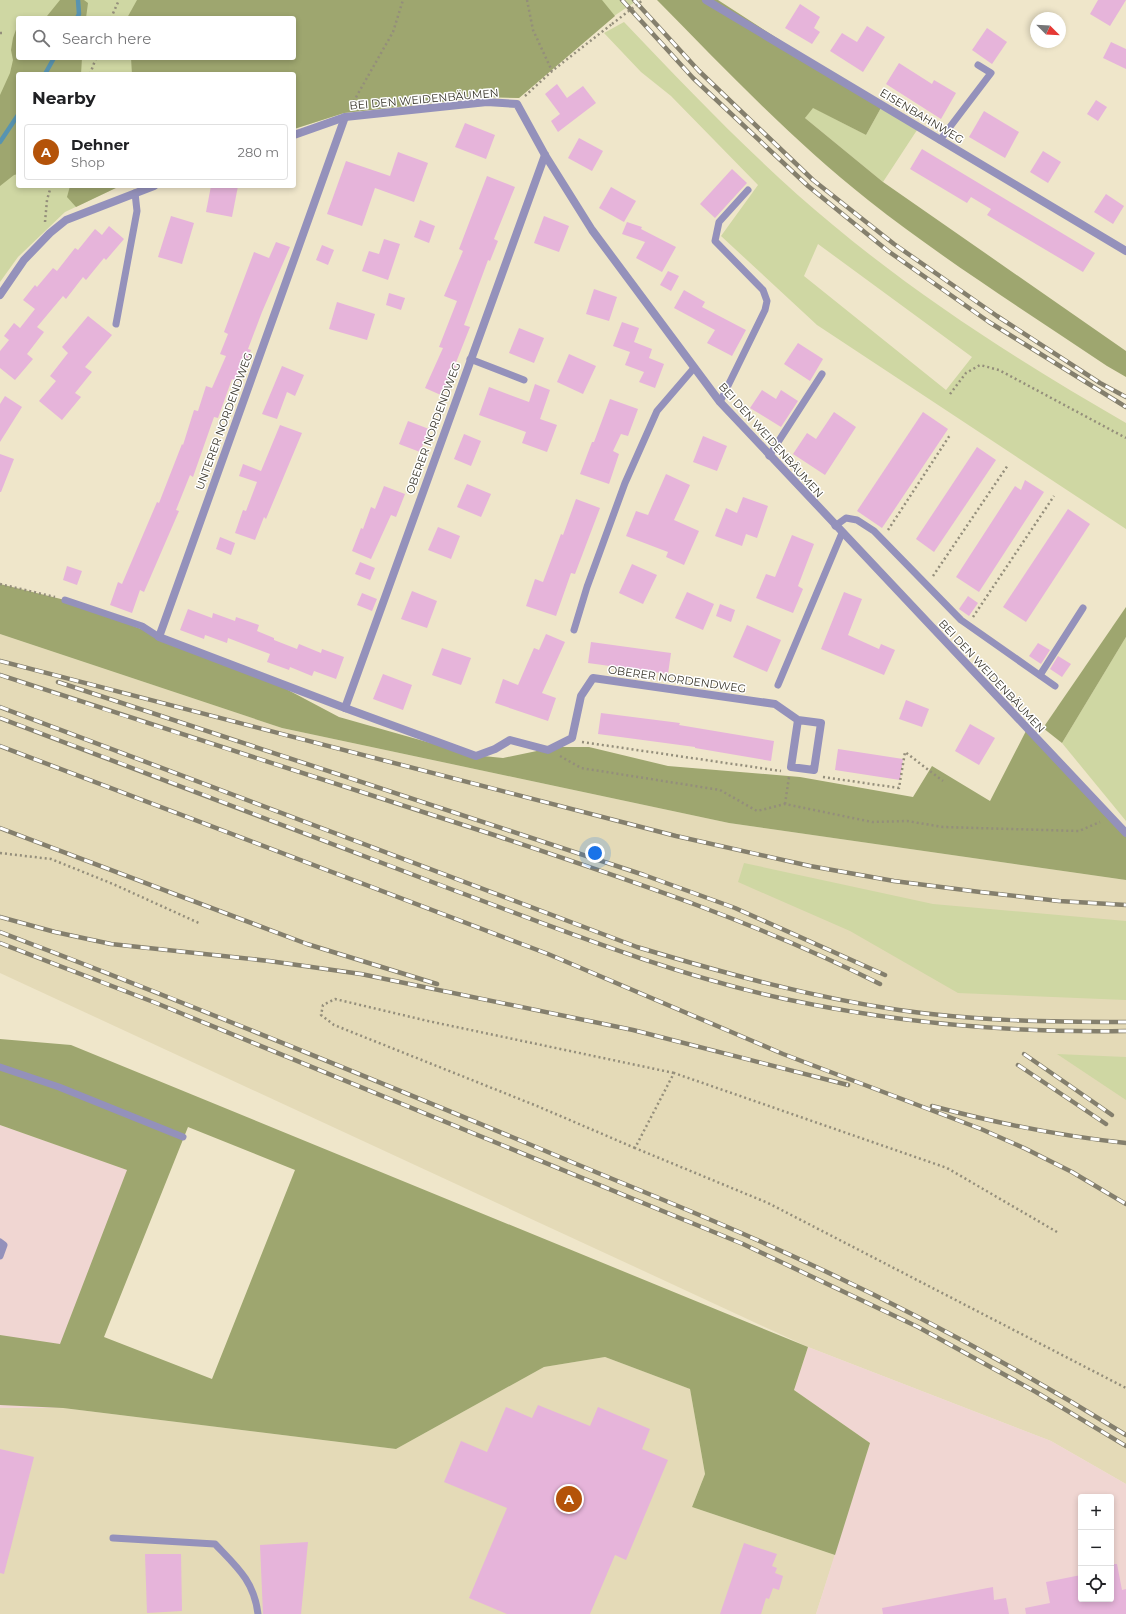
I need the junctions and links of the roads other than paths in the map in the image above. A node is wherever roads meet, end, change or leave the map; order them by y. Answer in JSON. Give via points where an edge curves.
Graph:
{"nodes":[{"id":1,"x":706,"y":0,"type":"edge"},
{"id":2,"x":978,"y":65,"type":"dead end"},
{"id":3,"x":345,"y":117,"type":"junction"},
{"id":4,"x":296,"y":134,"type":"edge"},
{"id":5,"x":940,"y":140,"type":"junction"},
{"id":6,"x":545,"y":155,"type":"junction"},
{"id":7,"x":149,"y":188,"type":"edge"},
{"id":8,"x":748,"y":190,"type":"dead end"},
{"id":9,"x":135,"y":193,"type":"junction"},
{"id":10,"x":1126,"y":251,"type":"edge"},
{"id":11,"x":0,"y":295,"type":"edge"},
{"id":12,"x":116,"y":324,"type":"dead end"},
{"id":13,"x":470,"y":359,"type":"junction"},
{"id":14,"x":694,"y":368,"type":"junction"},
{"id":15,"x":822,"y":374,"type":"dead end"},
{"id":16,"x":524,"y":380,"type":"dead end"},
{"id":17,"x":720,"y":402,"type":"junction"},
{"id":18,"x":769,"y":456,"type":"junction"},
{"id":19,"x":835,"y":526,"type":"junction"},
{"id":20,"x":842,"y":533,"type":"junction"},
{"id":21,"x":65,"y":600,"type":"road end"},
{"id":22,"x":1083,"y":608,"type":"dead end"},
{"id":23,"x":574,"y":630,"type":"dead end"},
{"id":24,"x":159,"y":636,"type":"junction"},
{"id":25,"x":1040,"y":675,"type":"junction"},
{"id":26,"x":778,"y":685,"type":"dead end"},
{"id":27,"x":1055,"y":686,"type":"dead end"},
{"id":28,"x":345,"y":708,"type":"junction"},
{"id":29,"x":798,"y":720,"type":"junction"},
{"id":30,"x":1126,"y":833,"type":"edge"},
{"id":31,"x":0,"y":1067,"type":"edge"},
{"id":32,"x":184,"y":1137,"type":"dead end"},
{"id":33,"x":0,"y":1242,"type":"edge"},
{"id":34,"x":0,"y":1256,"type":"edge"},
{"id":35,"x":113,"y":1538,"type":"dead end"},
{"id":36,"x":258,"y":1614,"type":"edge"}],
"edges":[{"from":1,"to":5,"type":"street","name":"EISENBAHNWEG"},
{"from":2,"to":5,"type":"lane","via":[[991,73]]},
{"from":3,"to":4,"type":"street","name":"BEI DEN WEIDENBÄUMEN"},
{"from":3,"to":6,"type":"street","name":"BEI DEN WEIDENBÄUMEN","via":[[487,102],[517,104]]},
{"from":3,"to":24,"type":"street","name":"UNTERER NORDENDWEG"},
{"from":5,"to":10,"type":"street","name":"EISENBAHNWEG"},
{"from":6,"to":13,"type":"street","name":"OBERER NORDENDWEG"},
{"from":6,"to":14,"type":"street","name":"BEI DEN WEIDENBÄUMEN","via":[[592,230]]},
{"from":7,"to":9,"type":"street"},
{"from":8,"to":17,"type":"lane","via":[[720,222],[715,241],[763,290],[767,301]]},
{"from":9,"to":11,"type":"street","via":[[66,220],[24,260]]},
{"from":9,"to":12,"type":"lane","via":[[137,211]]},
{"from":13,"to":16,"type":"lane"},
{"from":13,"to":28,"type":"street","name":"OBERER NORDENDWEG"},
{"from":14,"to":17,"type":"street","name":"BEI DEN WEIDENBÄUMEN"},
{"from":14,"to":23,"type":"lane","via":[[657,411],[625,483]]},
{"from":15,"to":18,"type":"lane"},
{"from":17,"to":18,"type":"street","name":"BEI DEN WEIDENBÄUMEN"},
{"from":18,"to":19,"type":"street","name":"BEI DEN WEIDENBÄUMEN"},
{"from":19,"to":20,"type":"street","name":"BEI DEN WEIDENBÄUMEN"},
{"from":19,"to":25,"type":"lane","via":[[846,518],[857,520],[874,531],[937,598],[967,625]]},
{"from":20,"to":26,"type":"lane"},
{"from":20,"to":30,"type":"street","name":"BEI DEN WEIDENBÄUMEN"},
{"from":21,"to":24,"type":"lane","via":[[142,626]]},
{"from":22,"to":25,"type":"lane"},
{"from":24,"to":28,"type":"street"},
{"from":25,"to":27,"type":"lane"},
{"from":28,"to":29,"type":"street","name":"OBERER NORDENDWEG","via":[[476,756],[510,740],[548,750],[572,738],[581,696],[593,678],[775,704]]},
{"from":29,"to":29,"type":"street","name":"OBERER NORDENDWEG","via":[[821,723],[814,770],[791,767]]},
{"from":31,"to":32,"type":"lane","via":[[59,1087]]},
{"from":33,"to":34,"type":"lane","via":[[4,1245]]},
{"from":35,"to":36,"type":"lane","via":[[215,1544],[244,1574],[252,1590]]}]}
